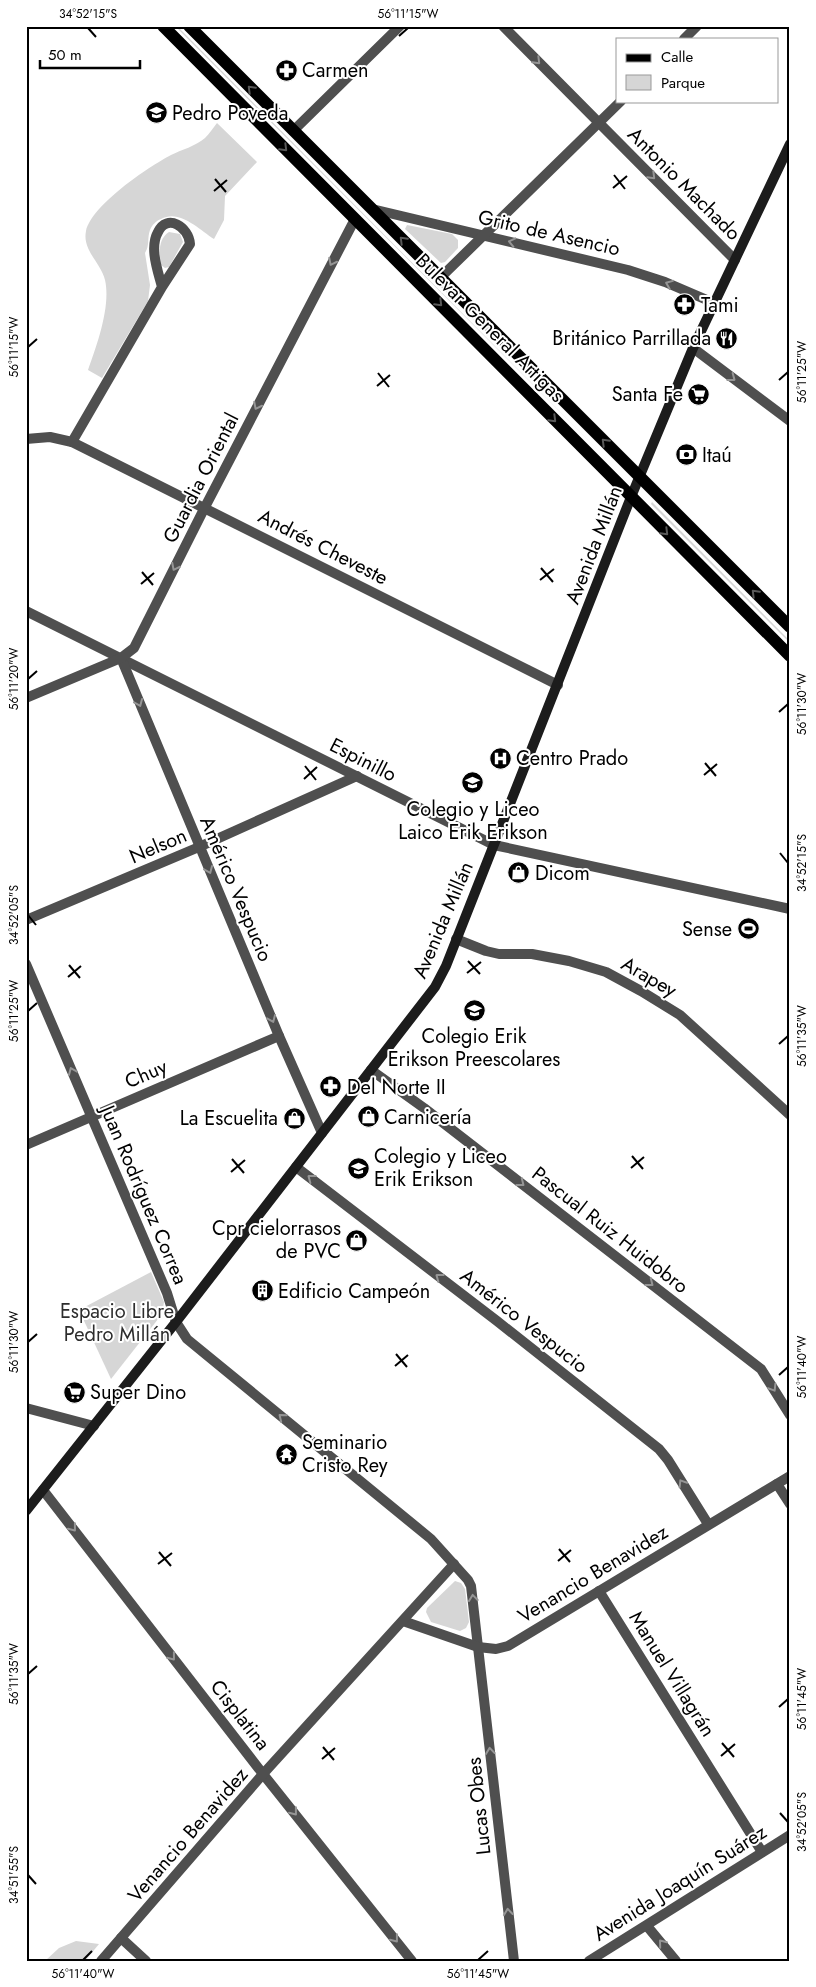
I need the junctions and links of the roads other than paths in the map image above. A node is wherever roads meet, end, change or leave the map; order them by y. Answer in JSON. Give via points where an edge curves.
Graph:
{"nodes":[{"id":1,"x":163,"y":26,"type":"edge"},
{"id":2,"x":189,"y":26,"type":"edge"},
{"id":3,"x":400,"y":26,"type":"edge"},
{"id":4,"x":503,"y":26,"type":"edge"},
{"id":5,"x":697,"y":26,"type":"edge"},
{"id":6,"x":685,"y":38,"type":"edge"},
{"id":7,"x":620,"y":102,"type":"edge"},
{"id":8,"x":599,"y":123,"type":"junction"},
{"id":9,"x":293,"y":131,"type":"junction"},
{"id":10,"x":790,"y":144,"type":"edge"},
{"id":11,"x":372,"y":209,"type":"junction"},
{"id":12,"x":355,"y":219,"type":"junction"},
{"id":13,"x":484,"y":236,"type":"junction"},
{"id":14,"x":735,"y":260,"type":"junction"},
{"id":15,"x":441,"y":277,"type":"junction"},
{"id":16,"x":162,"y":287,"type":"junction"},
{"id":17,"x":714,"y":303,"type":"junction"},
{"id":18,"x":693,"y":348,"type":"junction"},
{"id":19,"x":790,"y":421,"type":"edge"},
{"id":20,"x":26,"y":439,"type":"edge"},
{"id":21,"x":72,"y":442,"type":"junction"},
{"id":22,"x":640,"y":476,"type":"junction"},
{"id":23,"x":631,"y":497,"type":"junction"},
{"id":24,"x":205,"y":507,"type":"junction"},
{"id":25,"x":26,"y":611,"type":"edge"},
{"id":26,"x":790,"y":627,"type":"edge"},
{"id":27,"x":790,"y":656,"type":"edge"},
{"id":28,"x":120,"y":658,"type":"junction"},
{"id":29,"x":558,"y":685,"type":"junction"},
{"id":30,"x":26,"y":698,"type":"edge"},
{"id":31,"x":357,"y":776,"type":"junction"},
{"id":32,"x":494,"y":845,"type":"junction"},
{"id":33,"x":199,"y":847,"type":"junction"},
{"id":34,"x":790,"y":909,"type":"edge"},
{"id":35,"x":26,"y":920,"type":"edge"},
{"id":36,"x":456,"y":939,"type":"junction"},
{"id":37,"x":26,"y":964,"type":"edge"},
{"id":38,"x":279,"y":1036,"type":"junction"},
{"id":39,"x":371,"y":1070,"type":"junction"},
{"id":40,"x":790,"y":1115,"type":"edge"},
{"id":41,"x":91,"y":1116,"type":"junction"},
{"id":42,"x":322,"y":1133,"type":"junction"},
{"id":43,"x":26,"y":1145,"type":"edge"},
{"id":44,"x":296,"y":1167,"type":"junction"},
{"id":45,"x":176,"y":1322,"type":"junction"},
{"id":46,"x":26,"y":1408,"type":"edge"},
{"id":47,"x":790,"y":1415,"type":"edge"},
{"id":48,"x":94,"y":1426,"type":"junction"},
{"id":49,"x":790,"y":1476,"type":"edge"},
{"id":50,"x":777,"y":1484,"type":"junction"},
{"id":51,"x":43,"y":1490,"type":"junction"},
{"id":52,"x":790,"y":1504,"type":"edge"},
{"id":53,"x":26,"y":1511,"type":"edge"},
{"id":54,"x":708,"y":1524,"type":"junction"},
{"id":55,"x":454,"y":1564,"type":"junction"},
{"id":56,"x":599,"y":1591,"type":"junction"},
{"id":57,"x":403,"y":1621,"type":"junction"},
{"id":58,"x":478,"y":1647,"type":"junction"},
{"id":59,"x":263,"y":1774,"type":"junction"},
{"id":60,"x":790,"y":1835,"type":"edge"},
{"id":61,"x":762,"y":1852,"type":"junction"},
{"id":62,"x":647,"y":1926,"type":"junction"},
{"id":63,"x":121,"y":1938,"type":"junction"},
{"id":64,"x":101,"y":1961,"type":"edge"},
{"id":65,"x":146,"y":1961,"type":"edge"},
{"id":66,"x":412,"y":1961,"type":"edge"},
{"id":67,"x":514,"y":1961,"type":"edge"},
{"id":68,"x":589,"y":1961,"type":"edge"},
{"id":69,"x":676,"y":1961,"type":"edge"}],
"edges":[{"from":1,"to":12,"type":"main road","name":"Bulevar General Artigas","one_way":true},
{"from":9,"to":2,"type":"main road","name":"Bulevar General Artigas","one_way":true},
{"from":3,"to":9,"type":"street"},
{"from":4,"to":8,"type":"street","name":"Antonio Machado","one_way":true},
{"from":5,"to":6,"type":"street"},
{"from":7,"to":8,"type":"street"},
{"from":8,"to":13,"type":"street"},
{"from":8,"to":14,"type":"street","name":"Antonio Machado","one_way":true},
{"from":9,"to":11,"type":"main road","name":"Bulevar General Artigas"},
{"from":10,"to":14,"type":"main road","name":"Avenida Millán"},
{"from":11,"to":13,"type":"street","name":"Grito de Asencio"},
{"from":15,"to":11,"type":"main road","name":"Bulevar General Artigas","one_way":true},
{"from":12,"to":23,"type":"main road","name":"Bulevar General Artigas","one_way":true},
{"from":12,"to":24,"type":"street","name":"Guardia Oriental","one_way":true},
{"from":13,"to":15,"type":"street"},
{"from":17,"to":13,"type":"street","name":"Grito de Asencio","one_way":true,"via":[[628,270]]},
{"from":14,"to":17,"type":"main road","name":"Avenida Millán"},
{"from":22,"to":15,"type":"main road","name":"Bulevar General Artigas","one_way":true},
{"from":16,"to":16,"type":"street","via":[[190,244],[183,228],[174,224],[162,227],[154,245]]},
{"from":16,"to":21,"type":"street"},
{"from":17,"to":18,"type":"main road","name":"Avenida Millán"},
{"from":18,"to":19,"type":"street","one_way":true},
{"from":18,"to":22,"type":"main road","name":"Avenida Millán"},
{"from":20,"to":21,"type":"street","name":"Andrés Cheveste","via":[[50,437]]},
{"from":21,"to":24,"type":"street","name":"Andrés Cheveste"},
{"from":22,"to":23,"type":"main road","name":"Avenida Millán"},
{"from":26,"to":22,"type":"main road","name":"Bulevar General Artigas","one_way":true},
{"from":23,"to":27,"type":"main road","name":"Bulevar General Artigas","one_way":true},
{"from":23,"to":29,"type":"main road","name":"Avenida Millán"},
{"from":24,"to":28,"type":"street","name":"Guardia Oriental","one_way":true,"via":[[134,648]]},
{"from":24,"to":29,"type":"street","name":"Andrés Cheveste"},
{"from":25,"to":28,"type":"street","name":"Espinillo"},
{"from":28,"to":30,"type":"street","name":"Guardia Oriental"},
{"from":28,"to":31,"type":"street","name":"Espinillo"},
{"from":28,"to":33,"type":"street","name":"Américo Vespucio","one_way":true},
{"from":29,"to":32,"type":"main road","name":"Avenida Millán"},
{"from":31,"to":32,"type":"street","name":"Espinillo"},
{"from":31,"to":33,"type":"street","name":"Nelson"},
{"from":32,"to":34,"type":"street","name":"Espinillo"},
{"from":32,"to":36,"type":"main road","name":"Avenida Millán"},
{"from":33,"to":35,"type":"street","name":"Nelson"},
{"from":33,"to":38,"type":"street","name":"Américo Vespucio","one_way":true},
{"from":36,"to":39,"type":"main road","name":"Avenida Millán","via":[[435,987]]},
{"from":36,"to":40,"type":"street","name":"Arapey","via":[[499,954],[532,954],[606,972],[680,1015]]},
{"from":41,"to":37,"type":"street","name":"Juan Rodríguez Correa","one_way":true},
{"from":38,"to":41,"type":"street","name":"Chuy"},
{"from":38,"to":42,"type":"street","name":"Américo Vespucio"},
{"from":39,"to":42,"type":"main road","name":"Avenida Millán"},
{"from":39,"to":47,"type":"street","name":"Pascual Ruiz Huidobro","one_way":true,"via":[[761,1369]]},
{"from":41,"to":43,"type":"street","name":"Chuy"},
{"from":41,"to":45,"type":"street","name":"Juan Rodríguez Correa","via":[[167,1293]]},
{"from":42,"to":44,"type":"main road","name":"Avenida Millán"},
{"from":44,"to":45,"type":"main road","name":"Avenida Millán"},
{"from":54,"to":44,"type":"street","name":"Américo Vespucio","one_way":true,"via":[[659,1449]]},
{"from":45,"to":48,"type":"main road","name":"Avenida Millán"},
{"from":55,"to":45,"type":"street","name":"Juan Rodríguez Correa","one_way":true,"via":[[431,1539],[187,1339]]},
{"from":46,"to":48,"type":"street"},
{"from":48,"to":51,"type":"main road","name":"Avenida Millán"},
{"from":49,"to":50,"type":"street","name":"Venancio Benavidez"},
{"from":50,"to":52,"type":"street"},
{"from":50,"to":54,"type":"street","name":"Venancio Benavidez"},
{"from":51,"to":53,"type":"main road","name":"Avenida Millán"},
{"from":51,"to":59,"type":"street","name":"Cisplatina","one_way":true},
{"from":54,"to":56,"type":"street","name":"Venancio Benavidez"},
{"from":55,"to":57,"type":"street","name":"Venancio Benavidez"},
{"from":58,"to":55,"type":"street","name":"Juan Rodríguez Correa","one_way":true,"via":[[471,1586]]},
{"from":56,"to":58,"type":"street","name":"Venancio Benavidez","via":[[508,1646],[496,1649]]},
{"from":56,"to":61,"type":"street","name":"Manuel Villagrán"},
{"from":57,"to":58,"type":"street","name":"Venancio Benavidez"},
{"from":57,"to":59,"type":"street","name":"Venancio Benavidez"},
{"from":67,"to":58,"type":"street","name":"Lucas Obes","one_way":true},
{"from":59,"to":63,"type":"street","name":"Venancio Benavidez"},
{"from":59,"to":66,"type":"street","name":"Cisplatina","one_way":true},
{"from":60,"to":61,"type":"street","name":"Avenida Joaquín Suárez"},
{"from":61,"to":62,"type":"street","name":"Avenida Joaquín Suárez"},
{"from":62,"to":68,"type":"street","name":"Avenida Joaquín Suárez"},
{"from":69,"to":62,"type":"street","one_way":true},
{"from":63,"to":64,"type":"street","name":"Venancio Benavidez"},
{"from":63,"to":65,"type":"street"}]}
